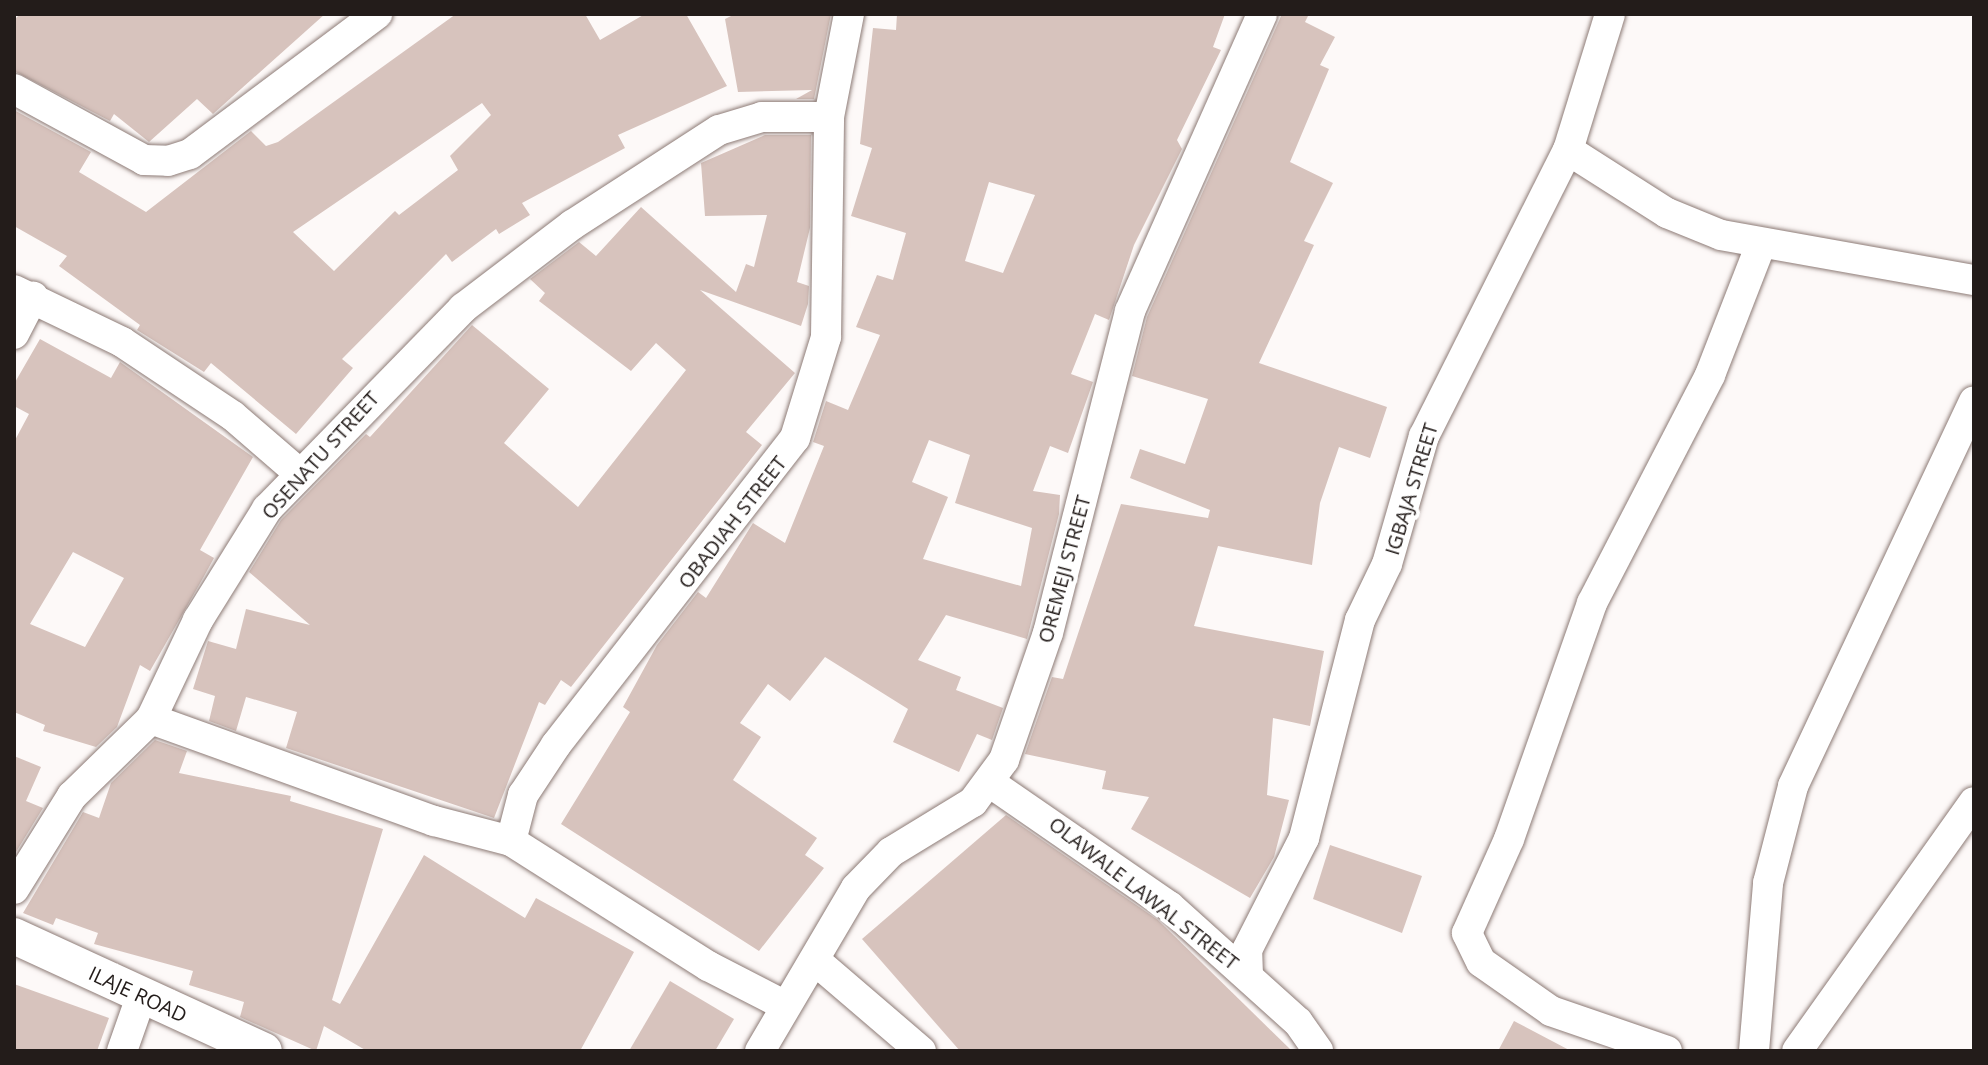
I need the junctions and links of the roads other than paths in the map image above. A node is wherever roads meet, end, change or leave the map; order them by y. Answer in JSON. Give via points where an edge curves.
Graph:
{"nodes":[{"id":1,"x":377,"y":14,"type":"edge"},
{"id":2,"x":849,"y":14,"type":"edge"},
{"id":3,"x":1262,"y":14,"type":"edge"},
{"id":4,"x":1610,"y":14,"type":"edge"},
{"id":5,"x":14,"y":89,"type":"edge"},
{"id":6,"x":829,"y":117,"type":"junction"},
{"id":7,"x":1568,"y":150,"type":"junction"},
{"id":8,"x":1761,"y":244,"type":"junction"},
{"id":9,"x":1974,"y":280,"type":"edge"},
{"id":10,"x":23,"y":294,"type":"edge"},
{"id":11,"x":14,"y":334,"type":"edge"},
{"id":12,"x":1974,"y":401,"type":"edge"},
{"id":13,"x":299,"y":473,"type":"junction"},
{"id":14,"x":151,"y":719,"type":"junction"},
{"id":15,"x":992,"y":784,"type":"junction"},
{"id":16,"x":1974,"y":802,"type":"edge"},
{"id":17,"x":511,"y":841,"type":"junction"},
{"id":18,"x":14,"y":889,"type":"edge"},
{"id":19,"x":14,"y":936,"type":"edge"},
{"id":20,"x":817,"y":962,"type":"junction"},
{"id":21,"x":1248,"y":975,"type":"junction"},
{"id":22,"x":141,"y":997,"type":"junction"},
{"id":23,"x":784,"y":1005,"type":"junction"},
{"id":24,"x":122,"y":1051,"type":"edge"},
{"id":25,"x":264,"y":1051,"type":"edge"},
{"id":26,"x":760,"y":1051,"type":"edge"},
{"id":27,"x":921,"y":1051,"type":"edge"},
{"id":28,"x":1318,"y":1051,"type":"edge"},
{"id":29,"x":1667,"y":1051,"type":"edge"},
{"id":30,"x":1754,"y":1051,"type":"edge"},
{"id":31,"x":1797,"y":1051,"type":"edge"}],
"edges":[{"from":1,"to":5,"type":"street","via":[[190,154],[168,161],[144,160]]},
{"from":2,"to":6,"type":"street","name":"OBADIAH STREET"},
{"from":3,"to":15,"type":"street","name":"OREMEJI STREET","via":[[1130,311],[1048,633]]},
{"from":4,"to":7,"type":"street","name":"IGBAJA STREET"},
{"from":6,"to":13,"type":"street","name":"OSENATU STREET","via":[[762,117],[719,130],[572,225],[463,308]]},
{"from":6,"to":17,"type":"street","name":"OBADIAH STREET","via":[[826,337],[795,438],[556,745],[523,795]]},
{"from":7,"to":8,"type":"street","via":[[1667,213]]},
{"from":7,"to":21,"type":"street","name":"IGBAJA STREET","via":[[1424,436],[1387,564],[1360,620],[1304,838],[1247,950]]},
{"from":8,"to":9,"type":"street"},
{"from":8,"to":29,"type":"street","via":[[1710,375],[1592,603],[1509,839],[1467,933],[1481,962],[1551,1011]]},
{"from":10,"to":11,"type":"street"},
{"from":10,"to":13,"type":"street","via":[[159,366]]},
{"from":12,"to":30,"type":"street","via":[[1793,786],[1768,883]]},
{"from":13,"to":14,"type":"street","name":"OSENATU STREET","via":[[267,509],[198,620]]},
{"from":14,"to":17,"type":"street","via":[[434,821]]},
{"from":14,"to":18,"type":"street","via":[[72,796]]},
{"from":15,"to":20,"type":"street","via":[[891,852],[856,888],[818,945]]},
{"from":15,"to":21,"type":"street","name":"OLAWALE LAWAL STREET","via":[[1105,857]]},
{"from":16,"to":31,"type":"street"},
{"from":17,"to":23,"type":"street","via":[[708,966]]},
{"from":19,"to":22,"type":"street","name":"ILAJE ROAD"},
{"from":20,"to":23,"type":"street"},
{"from":20,"to":27,"type":"street"},
{"from":21,"to":28,"type":"street","name":"OLAWALE LAWAL STREET"},
{"from":22,"to":24,"type":"street"},
{"from":22,"to":25,"type":"street","name":"ILAJE ROAD"},
{"from":23,"to":26,"type":"street"}]}
